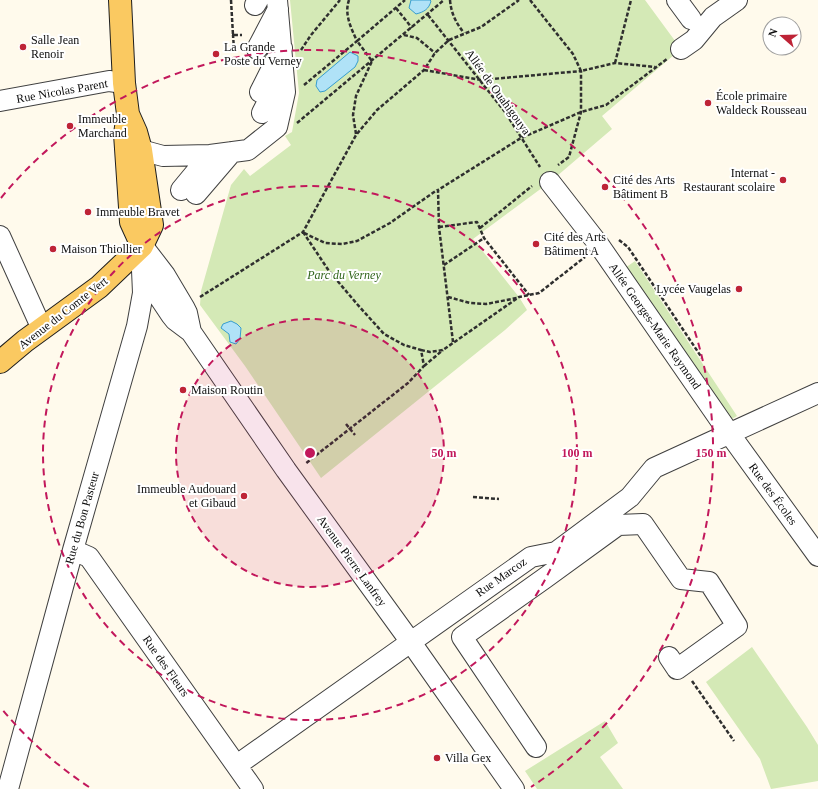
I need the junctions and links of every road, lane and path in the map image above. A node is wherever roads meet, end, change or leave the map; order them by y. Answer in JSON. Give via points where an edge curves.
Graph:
{"nodes":[{"id":1,"x":120,"y":0,"type":"edge"},
{"id":2,"x":231,"y":0,"type":"edge"},
{"id":3,"x":340,"y":0,"type":"edge"},
{"id":4,"x":349,"y":0,"type":"edge"},
{"id":5,"x":405,"y":0,"type":"edge"},
{"id":6,"x":444,"y":0,"type":"edge"},
{"id":7,"x":450,"y":0,"type":"edge"},
{"id":8,"x":519,"y":0,"type":"edge"},
{"id":9,"x":530,"y":0,"type":"edge"},
{"id":10,"x":631,"y":0,"type":"edge"},
{"id":11,"x":677,"y":0,"type":"edge"},
{"id":12,"x":737,"y":0,"type":"edge"},
{"id":13,"x":270,"y":7,"type":"edge"},
{"id":14,"x":396,"y":8,"type":"junction"},
{"id":15,"x":428,"y":15,"type":"junction"},
{"id":16,"x":691,"y":19,"type":"dead end"},
{"id":17,"x":412,"y":28,"type":"junction"},
{"id":18,"x":250,"y":30,"type":"joint"},
{"id":19,"x":464,"y":33,"type":"junction"},
{"id":20,"x":232,"y":35,"type":"junction"},
{"id":21,"x":403,"y":35,"type":"junction"},
{"id":22,"x":449,"y":40,"type":"junction"},
{"id":23,"x":357,"y":41,"type":"junction"},
{"id":24,"x":234,"y":49,"type":"dead end"},
{"id":25,"x":257,"y":49,"type":"dead end"},
{"id":26,"x":681,"y":49,"type":"joint"},
{"id":27,"x":291,"y":50,"type":"junction"},
{"id":28,"x":435,"y":53,"type":"junction"},
{"id":29,"x":372,"y":62,"type":"junction"},
{"id":30,"x":615,"y":63,"type":"junction"},
{"id":31,"x":655,"y":67,"type":"junction"},
{"id":32,"x":284,"y":70,"type":"junction"},
{"id":33,"x":424,"y":70,"type":"junction"},
{"id":34,"x":581,"y":70,"type":"junction"},
{"id":35,"x":258,"y":71,"type":"dead end"},
{"id":36,"x":481,"y":80,"type":"junction"},
{"id":37,"x":124,"y":83,"type":"junction"},
{"id":38,"x":302,"y":86,"type":"dead end"},
{"id":39,"x":260,"y":92,"type":"dead end"},
{"id":40,"x":0,"y":101,"type":"edge"},
{"id":41,"x":581,"y":112,"type":"junction"},
{"id":42,"x":262,"y":113,"type":"dead end"},
{"id":43,"x":128,"y":114,"type":"junction"},
{"id":44,"x":292,"y":127,"type":"dead end"},
{"id":45,"x":356,"y":135,"type":"junction"},
{"id":46,"x":521,"y":138,"type":"junction"},
{"id":47,"x":141,"y":150,"type":"junction"},
{"id":48,"x":240,"y":151,"type":"junction"},
{"id":49,"x":210,"y":155,"type":"junction"},
{"id":50,"x":547,"y":179,"type":"junction"},
{"id":51,"x":222,"y":184,"type":"dead end"},
{"id":52,"x":438,"y":190,"type":"junction"},
{"id":53,"x":439,"y":227,"type":"junction"},
{"id":54,"x":480,"y":228,"type":"junction"},
{"id":55,"x":303,"y":232,"type":"junction"},
{"id":56,"x":0,"y":236,"type":"edge"},
{"id":57,"x":484,"y":238,"type":"junction"},
{"id":58,"x":599,"y":245,"type":"junction"},
{"id":59,"x":142,"y":246,"type":"junction"},
{"id":60,"x":444,"y":266,"type":"junction"},
{"id":61,"x":334,"y":276,"type":"junction"},
{"id":62,"x":320,"y":280,"type":"dead end"},
{"id":63,"x":529,"y":295,"type":"junction"},
{"id":64,"x":448,"y":297,"type":"junction"},
{"id":65,"x":199,"y":298,"type":"dead end"},
{"id":66,"x":519,"y":298,"type":"junction"},
{"id":67,"x":42,"y":329,"type":"junction"},
{"id":68,"x":453,"y":342,"type":"junction"},
{"id":69,"x":421,"y":350,"type":"junction"},
{"id":70,"x":443,"y":350,"type":"junction"},
{"id":71,"x":0,"y":362,"type":"edge"},
{"id":72,"x":705,"y":363,"type":"dead end"},
{"id":73,"x":424,"y":366,"type":"junction"},
{"id":74,"x":818,"y":393,"type":"edge"},
{"id":75,"x":346,"y":424,"type":"dead end"},
{"id":76,"x":350,"y":429,"type":"junction"},
{"id":77,"x":729,"y":433,"type":"junction"},
{"id":78,"x":355,"y":435,"type":"dead end"},
{"id":79,"x":291,"y":477,"type":"junction"},
{"id":80,"x":473,"y":497,"type":"dead end"},
{"id":81,"x":499,"y":499,"type":"dead end"},
{"id":82,"x":73,"y":550,"type":"junction"},
{"id":83,"x":818,"y":556,"type":"edge"},
{"id":84,"x":531,"y":557,"type":"junction"},
{"id":85,"x":545,"y":578,"type":"junction"},
{"id":86,"x":410,"y":641,"type":"junction"},
{"id":87,"x":675,"y":662,"type":"joint"},
{"id":88,"x":734,"y":741,"type":"dead end"},
{"id":89,"x":536,"y":747,"type":"dead end"},
{"id":90,"x":237,"y":764,"type":"junction"},
{"id":91,"x":8,"y":789,"type":"edge"},
{"id":92,"x":253,"y":789,"type":"edge"},
{"id":93,"x":514,"y":789,"type":"edge"}],
"edges":[{"from":1,"to":37,"type":"main road"},
{"from":2,"to":20,"type":"path"},
{"from":3,"to":27,"type":"path","via":[[311,35]]},
{"from":4,"to":23,"type":"path","via":[[349,23]]},
{"from":5,"to":14,"type":"path"},
{"from":6,"to":15,"type":"path"},
{"from":7,"to":19,"type":"path","via":[[452,12]]},
{"from":8,"to":19,"type":"path","via":[[481,27]]},
{"from":9,"to":34,"type":"path","via":[[573,54]]},
{"from":10,"to":30,"type":"path"},
{"from":11,"to":16,"type":"street"},
{"from":12,"to":26,"type":"street","via":[[713,16],[694,40]]},
{"from":13,"to":18,"type":"street"},
{"from":13,"to":25,"type":"street"},
{"from":13,"to":27,"type":"street"},
{"from":13,"to":35,"type":"street"},
{"from":14,"to":17,"type":"path"},
{"from":14,"to":23,"type":"path"},
{"from":15,"to":17,"type":"path"},
{"from":15,"to":22,"type":"path","name":"Allée de Ouahigouya"},
{"from":17,"to":21,"type":"path"},
{"from":18,"to":20,"type":"path"},
{"from":19,"to":22,"type":"path"},
{"from":20,"to":24,"type":"path"},
{"from":21,"to":28,"type":"path","via":[[417,38]]},
{"from":21,"to":29,"type":"path"},
{"from":22,"to":28,"type":"path"},
{"from":22,"to":36,"type":"path","name":"Allée de Ouahigouya"},
{"from":23,"to":29,"type":"path"},
{"from":23,"to":38,"type":"path"},
{"from":26,"to":31,"type":"path"},
{"from":27,"to":32,"type":"street"},
{"from":27,"to":39,"type":"street"},
{"from":28,"to":33,"type":"path"},
{"from":29,"to":44,"type":"path"},
{"from":29,"to":45,"type":"path","via":[[356,96]]},
{"from":30,"to":31,"type":"path"},
{"from":30,"to":34,"type":"path"},
{"from":31,"to":41,"type":"path","via":[[606,105]]},
{"from":32,"to":42,"type":"street"},
{"from":32,"to":48,"type":"street","via":[[285,92],[277,127]]},
{"from":33,"to":36,"type":"path"},
{"from":33,"to":45,"type":"path","via":[[376,110]]},
{"from":34,"to":36,"type":"path"},
{"from":34,"to":41,"type":"path"},
{"from":36,"to":46,"type":"path","name":"Allée de Ouahigouya"},
{"from":37,"to":40,"type":"street","name":"Rue Nicolas Parent","via":[[109,81]]},
{"from":37,"to":43,"type":"main road"},
{"from":41,"to":46,"type":"path"},
{"from":41,"to":50,"type":"path","via":[[569,157]]},
{"from":43,"to":47,"type":"main road"},
{"from":43,"to":59,"type":"main road","via":[[125,134],[131,222]]},
{"from":45,"to":55,"type":"path"},
{"from":46,"to":50,"type":"path","name":"Allée de Ouahigouya"},
{"from":46,"to":52,"type":"path"},
{"from":47,"to":49,"type":"street","via":[[163,156]]},
{"from":47,"to":59,"type":"main road","via":[[152,225]]},
{"from":48,"to":49,"type":"street"},
{"from":48,"to":49,"type":"street","via":[[189,192]]},
{"from":48,"to":51,"type":"street"},
{"from":50,"to":54,"type":"path"},
{"from":50,"to":58,"type":"street","name":"Allée Georges-Marie Raymond"},
{"from":52,"to":53,"type":"path"},
{"from":52,"to":55,"type":"path","via":[[390,223],[357,241],[342,244],[325,243]]},
{"from":53,"to":54,"type":"path","via":[[477,222]]},
{"from":53,"to":60,"type":"path"},
{"from":54,"to":57,"type":"path"},
{"from":55,"to":61,"type":"path"},
{"from":55,"to":65,"type":"path"},
{"from":56,"to":67,"type":"street"},
{"from":57,"to":60,"type":"path"},
{"from":57,"to":63,"type":"path"},
{"from":58,"to":63,"type":"path","via":[[539,293]]},
{"from":58,"to":72,"type":"path","via":[[613,238],[628,247]]},
{"from":58,"to":77,"type":"street","name":"Allée Georges-Marie Raymond"},
{"from":59,"to":67,"type":"main road","name":"Avenue du Comte Vert","via":[[99,287]]},
{"from":59,"to":79,"type":"street","name":"Avenue Pierre Lanfrey","via":[[151,285],[175,320],[192,332]]},
{"from":59,"to":82,"type":"street","name":"Rue du Bon Pasteur","via":[[143,293],[137,326]]},
{"from":60,"to":64,"type":"path"},
{"from":61,"to":62,"type":"path"},
{"from":61,"to":69,"type":"path","via":[[384,334],[404,345]]},
{"from":63,"to":66,"type":"path"},
{"from":64,"to":66,"type":"path","via":[[486,304]]},
{"from":64,"to":68,"type":"path"},
{"from":66,"to":68,"type":"path"},
{"from":67,"to":71,"type":"main road","name":"Avenue du Comte Vert"},
{"from":68,"to":70,"type":"path"},
{"from":69,"to":70,"type":"path"},
{"from":69,"to":73,"type":"path"},
{"from":70,"to":73,"type":"path"},
{"from":73,"to":76,"type":"path"},
{"from":74,"to":77,"type":"street","name":"Rue Marcoz"},
{"from":75,"to":76,"type":"path"},
{"from":76,"to":78,"type":"path"},
{"from":76,"to":79,"type":"path"},
{"from":77,"to":83,"type":"street","name":"Rue des Écoles"},
{"from":77,"to":84,"type":"street","name":"Rue Marcoz","via":[[654,468],[630,497],[556,552]]},
{"from":79,"to":86,"type":"street","name":"Avenue Pierre Lanfrey"},
{"from":80,"to":81,"type":"path"},
{"from":82,"to":90,"type":"street","name":"Rue des Fleurs","via":[[89,557]]},
{"from":82,"to":91,"type":"street","name":"Rue du Bon Pasteur"},
{"from":84,"to":85,"type":"street"},
{"from":84,"to":86,"type":"street","name":"Rue Marcoz"},
{"from":85,"to":87,"type":"street","via":[[618,525],[643,524],[681,578],[709,582],[737,626]]},
{"from":85,"to":89,"type":"street","via":[[462,637]]},
{"from":86,"to":90,"type":"street","name":"Rue Marcoz"},
{"from":86,"to":93,"type":"street","name":"Avenue Pierre Lanfrey"},
{"from":87,"to":88,"type":"path"},
{"from":90,"to":92,"type":"street","name":"Rue des Fleurs"}]}
